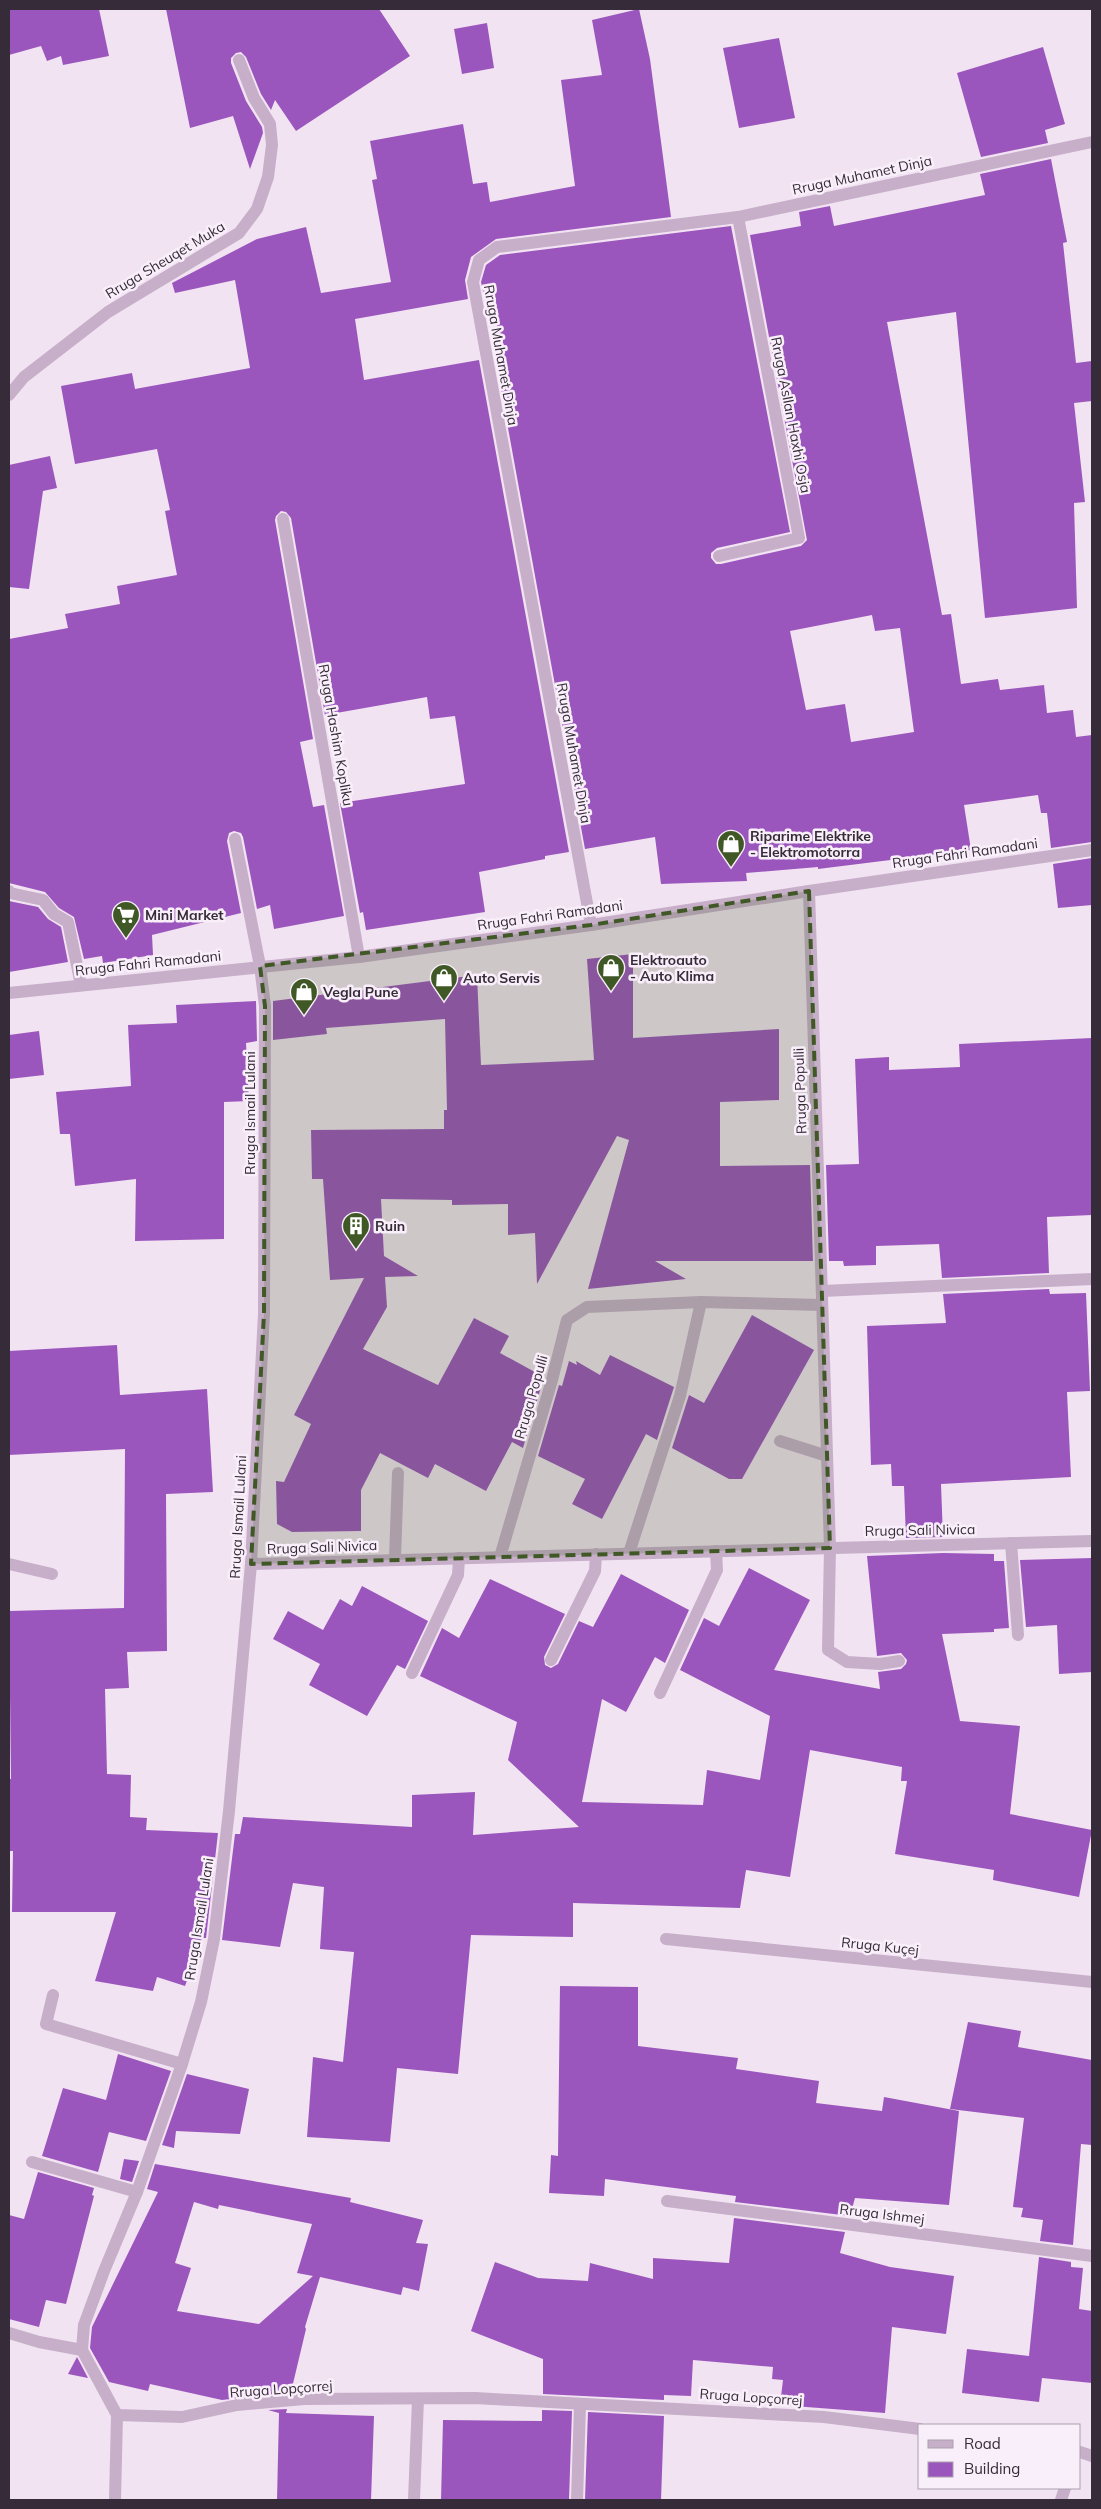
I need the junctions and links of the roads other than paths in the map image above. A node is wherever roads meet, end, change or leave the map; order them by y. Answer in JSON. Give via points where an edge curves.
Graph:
{"nodes":[{"id":1,"x":239,"y":60,"type":"dead end"},
{"id":2,"x":1092,"y":142,"type":"edge"},
{"id":3,"x":738,"y":217,"type":"junction"},
{"id":4,"x":9,"y":395,"type":"edge"},
{"id":5,"x":283,"y":519,"type":"dead end"},
{"id":6,"x":718,"y":556,"type":"dead end"},
{"id":7,"x":235,"y":839,"type":"dead end"},
{"id":8,"x":1092,"y":850,"type":"edge"},
{"id":9,"x":9,"y":891,"type":"edge"},
{"id":10,"x":809,"y":891,"type":"junction"},
{"id":11,"x":592,"y":925,"type":"junction"},
{"id":12,"x":359,"y":957,"type":"junction"},
{"id":13,"x":260,"y":966,"type":"junction"},
{"id":14,"x":81,"y":985,"type":"junction"},
{"id":15,"x":9,"y":993,"type":"edge"},
{"id":16,"x":1092,"y":1279,"type":"edge"},
{"id":17,"x":822,"y":1291,"type":"junction"},
{"id":18,"x":701,"y":1302,"type":"junction"},
{"id":19,"x":822,"y":1305,"type":"junction"},
{"id":20,"x":780,"y":1441,"type":"dead end"},
{"id":21,"x":828,"y":1456,"type":"junction"},
{"id":22,"x":398,"y":1474,"type":"dead end"},
{"id":23,"x":1092,"y":1541,"type":"edge"},
{"id":24,"x":1011,"y":1543,"type":"junction"},
{"id":25,"x":830,"y":1548,"type":"junction"},
{"id":26,"x":716,"y":1551,"type":"junction"},
{"id":27,"x":629,"y":1553,"type":"junction"},
{"id":28,"x":596,"y":1554,"type":"junction"},
{"id":29,"x":500,"y":1557,"type":"junction"},
{"id":30,"x":458,"y":1558,"type":"junction"},
{"id":31,"x":395,"y":1559,"type":"junction"},
{"id":32,"x":9,"y":1564,"type":"edge"},
{"id":33,"x":251,"y":1564,"type":"junction"},
{"id":34,"x":52,"y":1574,"type":"dead end"},
{"id":35,"x":1018,"y":1635,"type":"dead end"},
{"id":36,"x":550,"y":1660,"type":"dead end"},
{"id":37,"x":899,"y":1661,"type":"dead end"},
{"id":38,"x":412,"y":1673,"type":"dead end"},
{"id":39,"x":660,"y":1693,"type":"dead end"},
{"id":40,"x":666,"y":1940,"type":"dead end"},
{"id":41,"x":1092,"y":1982,"type":"edge"},
{"id":42,"x":53,"y":1995,"type":"dead end"},
{"id":43,"x":182,"y":2064,"type":"junction"},
{"id":44,"x":32,"y":2162,"type":"dead end"},
{"id":45,"x":137,"y":2192,"type":"junction"},
{"id":46,"x":668,"y":2202,"type":"dead end"},
{"id":47,"x":1092,"y":2256,"type":"edge"},
{"id":48,"x":9,"y":2334,"type":"edge"},
{"id":49,"x":82,"y":2350,"type":"junction"},
{"id":50,"x":418,"y":2399,"type":"junction"},
{"id":51,"x":580,"y":2405,"type":"junction"},
{"id":52,"x":117,"y":2415,"type":"junction"},
{"id":53,"x":918,"y":2429,"type":"edge"},
{"id":54,"x":115,"y":2500,"type":"edge"},
{"id":55,"x":414,"y":2500,"type":"edge"},
{"id":56,"x":578,"y":2500,"type":"edge"}],
"edges":[{"from":1,"to":4,"type":"street","name":"Rruga Sheuqet Muka","via":[[271,131],[268,177],[257,209],[239,233],[108,312],[24,377]]},
{"from":2,"to":3,"type":"street","name":"Rruga Muhamet Dinja"},
{"from":3,"to":6,"type":"street","name":"Rruga Asllan Haxhi Osja","via":[[799,538]]},
{"from":3,"to":11,"type":"street","name":"Rruga Muhamet Dinja","via":[[497,247],[479,260],[472,282]]},
{"from":5,"to":12,"type":"street","name":"Rruga Hashim Kopliku"},
{"from":7,"to":13,"type":"street","name":"Rruga Ismail Lulani"},
{"from":8,"to":10,"type":"street","name":"Rruga Fahri Ramadani"},
{"from":9,"to":14,"type":"street","via":[[43,900],[54,914],[68,922]]},
{"from":10,"to":11,"type":"street","name":"Rruga Fahri Ramadani"},
{"from":10,"to":17,"type":"street","name":"Rruga Populli"},
{"from":11,"to":12,"type":"street","name":"Rruga Fahri Ramadani"},
{"from":12,"to":13,"type":"street","name":"Rruga Fahri Ramadani"},
{"from":13,"to":14,"type":"street","name":"Rruga Fahri Ramadani"},
{"from":13,"to":33,"type":"street","name":"Rruga Ismail Lulani","via":[[265,1006],[264,1314]]},
{"from":14,"to":15,"type":"street","name":"Rruga Fahri Ramadani"},
{"from":16,"to":17,"type":"street"},
{"from":17,"to":19,"type":"street","name":"Rruga Populli"},
{"from":18,"to":19,"type":"street","name":"Rruga Populli"},
{"from":18,"to":27,"type":"street","via":[[680,1396]]},
{"from":18,"to":29,"type":"street","name":"Rruga Populli","via":[[587,1308],[567,1320]]},
{"from":19,"to":21,"type":"street","name":"Rruga Populli"},
{"from":20,"to":21,"type":"street"},
{"from":21,"to":25,"type":"street","name":"Rruga Populli"},
{"from":22,"to":31,"type":"street","name":"Rruga Sali Nivica"},
{"from":23,"to":24,"type":"street","name":"Rruga Sali Nivica"},
{"from":24,"to":25,"type":"street","name":"Rruga Sali Nivica"},
{"from":24,"to":35,"type":"street"},
{"from":25,"to":26,"type":"street","name":"Rruga Sali Nivica"},
{"from":25,"to":37,"type":"street","via":[[828,1650],[847,1662],[880,1664]]},
{"from":26,"to":27,"type":"street","name":"Rruga Sali Nivica"},
{"from":26,"to":39,"type":"street","via":[[717,1570]]},
{"from":27,"to":28,"type":"street","name":"Rruga Sali Nivica"},
{"from":28,"to":29,"type":"street","name":"Rruga Sali Nivica"},
{"from":28,"to":36,"type":"street","via":[[595,1572]]},
{"from":29,"to":30,"type":"street","name":"Rruga Sali Nivica"},
{"from":30,"to":31,"type":"street","name":"Rruga Sali Nivica"},
{"from":30,"to":38,"type":"street","via":[[458,1575]]},
{"from":31,"to":33,"type":"street","name":"Rruga Sali Nivica"},
{"from":32,"to":34,"type":"street"},
{"from":33,"to":43,"type":"street","name":"Rruga Ismail Lulani","via":[[214,1939],[201,2002]]},
{"from":40,"to":41,"type":"street","name":"Rruga Kuçej"},
{"from":42,"to":43,"type":"street","via":[[46,2024]]},
{"from":43,"to":45,"type":"street","name":"Rruga Ismail Lulani"},
{"from":44,"to":45,"type":"street"},
{"from":45,"to":49,"type":"street","name":"Rruga Ismail Lulani","via":[[84,2325]]},
{"from":46,"to":47,"type":"street","name":"Rruga Ishmej"},
{"from":48,"to":49,"type":"street"},
{"from":49,"to":52,"type":"street"},
{"from":50,"to":51,"type":"street","name":"Rruga Lopçorrej","via":[[476,2398]]},
{"from":50,"to":52,"type":"street","name":"Rruga Lopçorrej","via":[[304,2399],[237,2405],[182,2417]]},
{"from":50,"to":55,"type":"street"},
{"from":51,"to":53,"type":"street","name":"Rruga Lopçorrej","via":[[692,2408],[824,2417]]},
{"from":51,"to":56,"type":"street"},
{"from":52,"to":54,"type":"street"}]}
